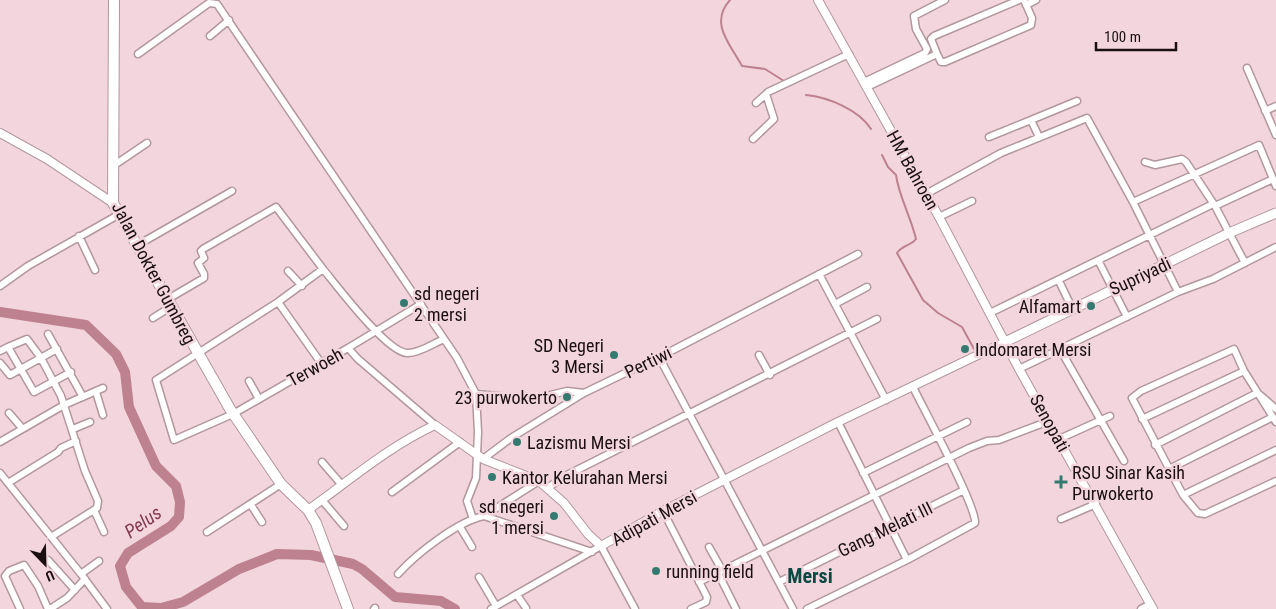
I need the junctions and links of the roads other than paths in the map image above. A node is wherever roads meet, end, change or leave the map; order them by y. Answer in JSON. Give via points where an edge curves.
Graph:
{"nodes":[{"id":1,"x":114,"y":0,"type":"edge"},
{"id":2,"x":818,"y":0,"type":"edge"},
{"id":3,"x":945,"y":0,"type":"edge"},
{"id":4,"x":1019,"y":0,"type":"edge"},
{"id":5,"x":1036,"y":0,"type":"edge"},
{"id":6,"x":1025,"y":2,"type":"edge"},
{"id":7,"x":229,"y":20,"type":"junction"},
{"id":8,"x":210,"y":36,"type":"dead end"},
{"id":9,"x":138,"y":54,"type":"dead end"},
{"id":10,"x":849,"y":54,"type":"junction"},
{"id":11,"x":937,"y":54,"type":"junction"},
{"id":12,"x":1247,"y":68,"type":"dead end"},
{"id":13,"x":865,"y":85,"type":"junction"},
{"id":14,"x":766,"y":94,"type":"junction"},
{"id":15,"x":1077,"y":101,"type":"dead end"},
{"id":16,"x":756,"y":103,"type":"dead end"},
{"id":17,"x":1276,"y":106,"type":"edge"},
{"id":18,"x":1265,"y":111,"type":"junction"},
{"id":19,"x":1031,"y":120,"type":"junction"},
{"id":20,"x":0,"y":133,"type":"edge"},
{"id":21,"x":1276,"y":135,"type":"edge"},
{"id":22,"x":989,"y":137,"type":"dead end"},
{"id":23,"x":1038,"y":137,"type":"junction"},
{"id":24,"x":754,"y":139,"type":"dead end"},
{"id":25,"x":147,"y":143,"type":"dead end"},
{"id":26,"x":1145,"y":162,"type":"dead end"},
{"id":27,"x":112,"y":166,"type":"junction"},
{"id":28,"x":1195,"y":174,"type":"junction"},
{"id":29,"x":1275,"y":183,"type":"edge"},
{"id":30,"x":232,"y":191,"type":"dead end"},
{"id":31,"x":926,"y":194,"type":"junction"},
{"id":32,"x":972,"y":201,"type":"dead end"},
{"id":33,"x":1133,"y":202,"type":"junction"},
{"id":34,"x":113,"y":203,"type":"junction"},
{"id":35,"x":1214,"y":205,"type":"junction"},
{"id":36,"x":1276,"y":213,"type":"edge"},
{"id":37,"x":118,"y":215,"type":"junction"},
{"id":38,"x":939,"y":217,"type":"junction"},
{"id":39,"x":1229,"y":233,"type":"junction"},
{"id":40,"x":78,"y":236,"type":"junction"},
{"id":41,"x":1150,"y":237,"type":"junction"},
{"id":42,"x":136,"y":246,"type":"junction"},
{"id":43,"x":1276,"y":247,"type":"edge"},
{"id":44,"x":858,"y":254,"type":"dead end"},
{"id":45,"x":1099,"y":262,"type":"junction"},
{"id":46,"x":1246,"y":263,"type":"junction"},
{"id":47,"x":1164,"y":265,"type":"junction"},
{"id":48,"x":323,"y":269,"type":"junction"},
{"id":49,"x":95,"y":270,"type":"dead end"},
{"id":50,"x":288,"y":270,"type":"dead end"},
{"id":51,"x":819,"y":274,"type":"junction"},
{"id":52,"x":1059,"y":281,"type":"junction"},
{"id":53,"x":0,"y":286,"type":"edge"},
{"id":54,"x":302,"y":286,"type":"junction"},
{"id":55,"x":867,"y":287,"type":"dead end"},
{"id":56,"x":1112,"y":289,"type":"junction"},
{"id":57,"x":1178,"y":292,"type":"junction"},
{"id":58,"x":278,"y":302,"type":"junction"},
{"id":59,"x":170,"y":303,"type":"junction"},
{"id":60,"x":421,"y":304,"type":"junction"},
{"id":61,"x":835,"y":304,"type":"junction"},
{"id":62,"x":1072,"y":308,"type":"junction"},
{"id":63,"x":990,"y":314,"type":"junction"},
{"id":64,"x":1127,"y":317,"type":"junction"},
{"id":65,"x":153,"y":318,"type":"dead end"},
{"id":66,"x":877,"y":319,"type":"dead end"},
{"id":67,"x":373,"y":331,"type":"junction"},
{"id":68,"x":852,"y":333,"type":"junction"},
{"id":69,"x":48,"y":334,"type":"dead end"},
{"id":70,"x":444,"y":338,"type":"junction"},
{"id":71,"x":1006,"y":342,"type":"junction"},
{"id":72,"x":8,"y":347,"type":"junction"},
{"id":73,"x":348,"y":348,"type":"junction"},
{"id":74,"x":58,"y":349,"type":"junction"},
{"id":75,"x":1060,"y":349,"type":"junction"},
{"id":76,"x":0,"y":351,"type":"edge"},
{"id":77,"x":197,"y":353,"type":"junction"},
{"id":78,"x":759,"y":355,"type":"dead end"},
{"id":79,"x":659,"y":357,"type":"junction"},
{"id":80,"x":41,"y":358,"type":"junction"},
{"id":81,"x":0,"y":363,"type":"edge"},
{"id":82,"x":321,"y":363,"type":"junction"},
{"id":83,"x":21,"y":369,"type":"junction"},
{"id":84,"x":1019,"y":369,"type":"junction"},
{"id":85,"x":1244,"y":371,"type":"junction"},
{"id":86,"x":71,"y":372,"type":"junction"},
{"id":87,"x":770,"y":375,"type":"junction"},
{"id":88,"x":249,"y":381,"type":"dead end"},
{"id":89,"x":54,"y":382,"type":"junction"},
{"id":90,"x":913,"y":387,"type":"junction"},
{"id":91,"x":103,"y":388,"type":"dead end"},
{"id":92,"x":96,"y":392,"type":"junction"},
{"id":93,"x":584,"y":393,"type":"junction"},
{"id":94,"x":1257,"y":393,"type":"junction"},
{"id":95,"x":476,"y":394,"type":"junction"},
{"id":96,"x":83,"y":397,"type":"junction"},
{"id":97,"x":259,"y":399,"type":"junction"},
{"id":98,"x":886,"y":400,"type":"junction"},
{"id":99,"x":64,"y":405,"type":"junction"},
{"id":100,"x":1275,"y":407,"type":"edge"},
{"id":101,"x":9,"y":413,"type":"dead end"},
{"id":102,"x":233,"y":414,"type":"junction"},
{"id":103,"x":688,"y":414,"type":"junction"},
{"id":104,"x":103,"y":415,"type":"dead end"},
{"id":105,"x":1110,"y":416,"type":"dead end"},
{"id":106,"x":1142,"y":419,"type":"junction"},
{"id":107,"x":1274,"y":419,"type":"edge"},
{"id":108,"x":1102,"y":420,"type":"junction"},
{"id":109,"x":1049,"y":421,"type":"junction"},
{"id":110,"x":90,"y":422,"type":"dead end"},
{"id":111,"x":838,"y":422,"type":"junction"},
{"id":112,"x":967,"y":422,"type":"dead end"},
{"id":113,"x":435,"y":425,"type":"junction"},
{"id":114,"x":22,"y":428,"type":"junction"},
{"id":115,"x":73,"y":429,"type":"junction"},
{"id":116,"x":938,"y":436,"type":"junction"},
{"id":117,"x":1059,"y":439,"type":"junction"},
{"id":118,"x":76,"y":440,"type":"junction"},
{"id":119,"x":0,"y":442,"type":"edge"},
{"id":120,"x":460,"y":442,"type":"junction"},
{"id":121,"x":1155,"y":445,"type":"junction"},
{"id":122,"x":1276,"y":450,"type":"edge"},
{"id":123,"x":482,"y":456,"type":"junction"},
{"id":124,"x":948,"y":458,"type":"junction"},
{"id":125,"x":1124,"y":461,"type":"dead end"},
{"id":126,"x":322,"y":462,"type":"dead end"},
{"id":127,"x":1169,"y":469,"type":"junction"},
{"id":128,"x":0,"y":473,"type":"edge"},
{"id":129,"x":863,"y":473,"type":"junction"},
{"id":130,"x":724,"y":480,"type":"junction"},
{"id":131,"x":539,"y":481,"type":"junction"},
{"id":132,"x":1276,"y":481,"type":"edge"},
{"id":133,"x":8,"y":483,"type":"junction"},
{"id":134,"x":281,"y":484,"type":"junction"},
{"id":135,"x":341,"y":484,"type":"junction"},
{"id":136,"x":552,"y":485,"type":"junction"},
{"id":137,"x":964,"y":490,"type":"junction"},
{"id":138,"x":392,"y":492,"type":"dead end"},
{"id":139,"x":874,"y":495,"type":"junction"},
{"id":140,"x":1183,"y":495,"type":"junction"},
{"id":141,"x":322,"y":500,"type":"junction"},
{"id":142,"x":1096,"y":504,"type":"junction"},
{"id":143,"x":251,"y":505,"type":"junction"},
{"id":144,"x":94,"y":510,"type":"junction"},
{"id":145,"x":308,"y":510,"type":"junction"},
{"id":146,"x":663,"y":511,"type":"junction"},
{"id":147,"x":484,"y":516,"type":"junction"},
{"id":148,"x":1061,"y":519,"type":"dead end"},
{"id":149,"x":473,"y":520,"type":"junction"},
{"id":150,"x":262,"y":522,"type":"dead end"},
{"id":151,"x":344,"y":526,"type":"dead end"},
{"id":152,"x":890,"y":526,"type":"junction"},
{"id":153,"x":460,"y":527,"type":"junction"},
{"id":154,"x":104,"y":532,"type":"dead end"},
{"id":155,"x":207,"y":532,"type":"dead end"},
{"id":156,"x":51,"y":537,"type":"junction"},
{"id":157,"x":605,"y":544,"type":"junction"},
{"id":158,"x":472,"y":547,"type":"dead end"},
{"id":159,"x":709,"y":547,"type":"dead end"},
{"id":160,"x":762,"y":550,"type":"junction"},
{"id":161,"x":592,"y":552,"type":"junction"},
{"id":162,"x":48,"y":560,"type":"dead end"},
{"id":163,"x":907,"y":560,"type":"junction"},
{"id":164,"x":98,"y":561,"type":"dead end"},
{"id":165,"x":720,"y":572,"type":"junction"},
{"id":166,"x":398,"y":574,"type":"dead end"},
{"id":167,"x":83,"y":576,"type":"junction"},
{"id":168,"x":479,"y":577,"type":"dead end"},
{"id":169,"x":699,"y":582,"type":"junction"},
{"id":170,"x":780,"y":582,"type":"junction"},
{"id":171,"x":75,"y":590,"type":"junction"},
{"id":172,"x":517,"y":595,"type":"junction"},
{"id":173,"x":494,"y":607,"type":"edge"},
{"id":174,"x":1152,"y":607,"type":"edge"},
{"id":175,"x":526,"y":608,"type":"edge"},
{"id":176,"x":20,"y":609,"type":"edge"},
{"id":177,"x":49,"y":609,"type":"edge"},
{"id":178,"x":107,"y":609,"type":"edge"},
{"id":179,"x":348,"y":609,"type":"edge"},
{"id":180,"x":635,"y":609,"type":"edge"},
{"id":181,"x":691,"y":609,"type":"edge"},
{"id":182,"x":736,"y":609,"type":"edge"},
{"id":183,"x":793,"y":609,"type":"edge"},
{"id":184,"x":807,"y":609,"type":"edge"},
{"id":185,"x":1141,"y":609,"type":"edge"}],
"edges":[{"from":1,"to":27,"type":"main road","name":"Jalan Dokter Gumbreg"},
{"from":2,"to":10,"type":"street","name":"HM Bahroen"},
{"from":3,"to":13,"type":"street","via":[[914,16],[926,53]]},
{"from":4,"to":11,"type":"street","via":[[932,37]]},
{"from":5,"to":6,"type":"street"},
{"from":6,"to":11,"type":"street","via":[[1031,25],[945,62],[941,62]]},
{"from":7,"to":8,"type":"street"},
{"from":7,"to":9,"type":"street","via":[[217,4],[211,2]]},
{"from":7,"to":60,"type":"street"},
{"from":10,"to":13,"type":"street","name":"HM Bahroen"},
{"from":10,"to":14,"type":"street"},
{"from":11,"to":13,"type":"street"},
{"from":12,"to":18,"type":"street"},
{"from":13,"to":31,"type":"street","name":"HM Bahroen"},
{"from":14,"to":16,"type":"street"},
{"from":14,"to":24,"type":"street","via":[[774,120]]},
{"from":15,"to":19,"type":"street"},
{"from":17,"to":18,"type":"street"},
{"from":18,"to":21,"type":"street"},
{"from":19,"to":22,"type":"street"},
{"from":19,"to":23,"type":"street"},
{"from":20,"to":34,"type":"street","via":[[47,158]]},
{"from":23,"to":31,"type":"street","via":[[1001,152]]},
{"from":23,"to":33,"type":"street","via":[[1087,118]]},
{"from":25,"to":27,"type":"street"},
{"from":26,"to":28,"type":"street","via":[[1155,164],[1182,159]]},
{"from":27,"to":34,"type":"main road","name":"Jalan Dokter Gumbreg"},
{"from":28,"to":29,"type":"street","via":[[1259,145]]},
{"from":28,"to":33,"type":"street"},
{"from":28,"to":35,"type":"street"},
{"from":29,"to":35,"type":"street"},
{"from":30,"to":42,"type":"street"},
{"from":31,"to":38,"type":"street","name":"HM Bahroen"},
{"from":32,"to":38,"type":"street"},
{"from":33,"to":41,"type":"street"},
{"from":34,"to":37,"type":"main road","name":"Jalan Dokter Gumbreg"},
{"from":35,"to":39,"type":"street"},
{"from":35,"to":41,"type":"street"},
{"from":36,"to":39,"type":"main road","name":"Supriyadi"},
{"from":37,"to":40,"type":"street"},
{"from":37,"to":42,"type":"main road","name":"Jalan Dokter Gumbreg"},
{"from":38,"to":63,"type":"street","name":"HM Bahroen"},
{"from":39,"to":46,"type":"street"},
{"from":39,"to":47,"type":"main road","name":"Supriyadi"},
{"from":40,"to":49,"type":"street"},
{"from":40,"to":53,"type":"street"},
{"from":41,"to":45,"type":"street"},
{"from":41,"to":47,"type":"street"},
{"from":42,"to":59,"type":"main road","name":"Jalan Dokter Gumbreg"},
{"from":43,"to":46,"type":"street"},
{"from":44,"to":51,"type":"street","name":"Pertiwi"},
{"from":45,"to":52,"type":"street"},
{"from":45,"to":56,"type":"street"},
{"from":46,"to":57,"type":"street"},
{"from":47,"to":56,"type":"main road","name":"Supriyadi"},
{"from":47,"to":57,"type":"street"},
{"from":48,"to":54,"type":"street"},
{"from":48,"to":59,"type":"street","via":[[276,207],[202,249],[204,258],[198,263],[204,278]]},
{"from":48,"to":67,"type":"street"},
{"from":50,"to":54,"type":"street"},
{"from":51,"to":61,"type":"street"},
{"from":51,"to":79,"type":"street","name":"Pertiwi"},
{"from":52,"to":62,"type":"street"},
{"from":52,"to":63,"type":"street"},
{"from":54,"to":58,"type":"street"},
{"from":55,"to":61,"type":"street"},
{"from":56,"to":62,"type":"main road","name":"Supriyadi"},
{"from":56,"to":64,"type":"street"},
{"from":57,"to":64,"type":"street"},
{"from":58,"to":77,"type":"street"},
{"from":58,"to":82,"type":"street"},
{"from":59,"to":65,"type":"street"},
{"from":59,"to":77,"type":"main road","name":"Jalan Dokter Gumbreg"},
{"from":60,"to":67,"type":"street"},
{"from":60,"to":70,"type":"street"},
{"from":61,"to":68,"type":"street"},
{"from":62,"to":71,"type":"main road","name":"Supriyadi"},
{"from":63,"to":71,"type":"street","name":"HM Bahroen"},
{"from":64,"to":75,"type":"street"},
{"from":66,"to":68,"type":"street"},
{"from":67,"to":70,"type":"street","via":[[406,353]]},
{"from":67,"to":73,"type":"street"},
{"from":68,"to":87,"type":"street"},
{"from":68,"to":98,"type":"street"},
{"from":69,"to":74,"type":"street"},
{"from":70,"to":95,"type":"street"},
{"from":71,"to":84,"type":"street","name":"Senopati"},
{"from":71,"to":90,"type":"street","name":"Adipati Mersi"},
{"from":72,"to":76,"type":"street"},
{"from":72,"to":80,"type":"street","via":[[27,339]]},
{"from":72,"to":83,"type":"street"},
{"from":73,"to":82,"type":"street","name":"Terwoeh"},
{"from":73,"to":113,"type":"street","name":"Terwoeh"},
{"from":74,"to":80,"type":"street"},
{"from":74,"to":86,"type":"street"},
{"from":75,"to":84,"type":"street"},
{"from":75,"to":108,"type":"street"},
{"from":77,"to":102,"type":"main road","name":"Jalan Dokter Gumbreg"},
{"from":77,"to":102,"type":"street","name":"Terwoeh","via":[[156,380],[174,440]]},
{"from":78,"to":87,"type":"street"},
{"from":79,"to":93,"type":"street","name":"Pertiwi"},
{"from":79,"to":103,"type":"street"},
{"from":80,"to":83,"type":"street"},
{"from":80,"to":89,"type":"street"},
{"from":81,"to":83,"type":"street","via":[[10,375]]},
{"from":82,"to":97,"type":"street","name":"Terwoeh"},
{"from":83,"to":89,"type":"street","via":[[34,392]]},
{"from":84,"to":109,"type":"street","name":"Senopati"},
{"from":85,"to":94,"type":"street"},
{"from":85,"to":106,"type":"street"},
{"from":85,"to":106,"type":"street","via":[[1231,348],[1134,396],[1132,400]]},
{"from":86,"to":89,"type":"street"},
{"from":86,"to":96,"type":"street"},
{"from":87,"to":103,"type":"street"},
{"from":88,"to":97,"type":"street"},
{"from":89,"to":99,"type":"street"},
{"from":90,"to":98,"type":"street","name":"Adipati Mersi"},
{"from":90,"to":116,"type":"street"},
{"from":91,"to":92,"type":"street"},
{"from":92,"to":96,"type":"street"},
{"from":92,"to":104,"type":"street"},
{"from":93,"to":95,"type":"street","via":[[567,392],[534,399]]},
{"from":93,"to":123,"type":"street","name":"Pertiwi"},
{"from":94,"to":100,"type":"street"},
{"from":94,"to":107,"type":"street"},
{"from":94,"to":121,"type":"street"},
{"from":95,"to":123,"type":"street","via":[[477,442]]},
{"from":96,"to":99,"type":"street"},
{"from":97,"to":102,"type":"street","name":"Terwoeh"},
{"from":98,"to":111,"type":"street","name":"Adipati Mersi"},
{"from":99,"to":114,"type":"street"},
{"from":99,"to":115,"type":"street"},
{"from":101,"to":114,"type":"street"},
{"from":102,"to":134,"type":"main road","name":"Jalan Dokter Gumbreg"},
{"from":103,"to":130,"type":"street"},
{"from":103,"to":136,"type":"street"},
{"from":105,"to":108,"type":"street"},
{"from":106,"to":121,"type":"street"},
{"from":107,"to":127,"type":"street"},
{"from":108,"to":117,"type":"street"},
{"from":108,"to":125,"type":"street"},
{"from":109,"to":117,"type":"street","name":"Senopati"},
{"from":109,"to":124,"type":"street","via":[[999,440],[982,442]]},
{"from":110,"to":115,"type":"street"},
{"from":111,"to":129,"type":"street"},
{"from":111,"to":130,"type":"street","name":"Adipati Mersi"},
{"from":112,"to":116,"type":"street"},
{"from":113,"to":120,"type":"street","name":"Adipati Mersi"},
{"from":113,"to":135,"type":"street","via":[[398,444]]},
{"from":114,"to":119,"type":"street"},
{"from":115,"to":118,"type":"street"},
{"from":116,"to":124,"type":"street"},
{"from":116,"to":129,"type":"street"},
{"from":117,"to":142,"type":"street","name":"Senopati"},
{"from":118,"to":133,"type":"street"},
{"from":118,"to":144,"type":"street","via":[[98,501],[98,508]]},
{"from":120,"to":123,"type":"street","name":"Adipati Mersi"},
{"from":120,"to":138,"type":"street"},
{"from":121,"to":127,"type":"street"},
{"from":122,"to":140,"type":"street"},
{"from":123,"to":131,"type":"street","name":"Adipati Mersi"},
{"from":123,"to":149,"type":"street","via":[[467,501]]},
{"from":124,"to":137,"type":"street"},
{"from":124,"to":139,"type":"street"},
{"from":126,"to":135,"type":"street"},
{"from":127,"to":140,"type":"street"},
{"from":128,"to":133,"type":"street"},
{"from":129,"to":139,"type":"street"},
{"from":130,"to":146,"type":"street","name":"Adipati Mersi"},
{"from":130,"to":160,"type":"street"},
{"from":131,"to":136,"type":"street","name":"Adipati Mersi"},
{"from":131,"to":147,"type":"street"},
{"from":132,"to":140,"type":"street","via":[[1203,515]]},
{"from":133,"to":156,"type":"street"},
{"from":134,"to":143,"type":"street"},
{"from":134,"to":145,"type":"main road","name":"Jalan Dokter Gumbreg"},
{"from":135,"to":141,"type":"street"},
{"from":136,"to":157,"type":"street","name":"Adipati Mersi","via":[[588,534]]},
{"from":137,"to":152,"type":"street","name":"Gang Melati III"},
{"from":137,"to":163,"type":"street","via":[[976,518],[975,523]]},
{"from":139,"to":152,"type":"street"},
{"from":139,"to":160,"type":"street"},
{"from":141,"to":145,"type":"street"},
{"from":141,"to":151,"type":"street"},
{"from":142,"to":148,"type":"street"},
{"from":142,"to":174,"type":"street","name":"Senopati"},
{"from":143,"to":150,"type":"street"},
{"from":143,"to":155,"type":"street"},
{"from":144,"to":154,"type":"street"},
{"from":144,"to":156,"type":"street"},
{"from":145,"to":179,"type":"main road","name":"Jalan Dokter Gumbreg","via":[[323,535]]},
{"from":146,"to":157,"type":"street","name":"Adipati Mersi"},
{"from":146,"to":169,"type":"street"},
{"from":147,"to":149,"type":"street"},
{"from":147,"to":161,"type":"street"},
{"from":149,"to":153,"type":"street"},
{"from":152,"to":163,"type":"street"},
{"from":152,"to":170,"type":"street","name":"Gang Melati III"},
{"from":153,"to":158,"type":"street"},
{"from":153,"to":166,"type":"street","via":[[425,549]]},
{"from":156,"to":167,"type":"street"},
{"from":157,"to":161,"type":"street"},
{"from":157,"to":180,"type":"street"},
{"from":159,"to":165,"type":"street"},
{"from":160,"to":165,"type":"street"},
{"from":160,"to":170,"type":"street"},
{"from":161,"to":172,"type":"street"},
{"from":162,"to":171,"type":"street"},
{"from":163,"to":184,"type":"street"},
{"from":164,"to":167,"type":"street"},
{"from":165,"to":169,"type":"street"},
{"from":165,"to":182,"type":"street"},
{"from":167,"to":171,"type":"street"},
{"from":167,"to":178,"type":"street"},
{"from":168,"to":173,"type":"street"},
{"from":169,"to":181,"type":"street","via":[[707,600]]},
{"from":170,"to":183,"type":"street"},
{"from":171,"to":177,"type":"street"},
{"from":172,"to":173,"type":"street"},
{"from":172,"to":175,"type":"street"},
{"from":174,"to":185,"type":"street"},
{"from":176,"to":177,"type":"street","via":[[5,576],[24,565]]}]}
